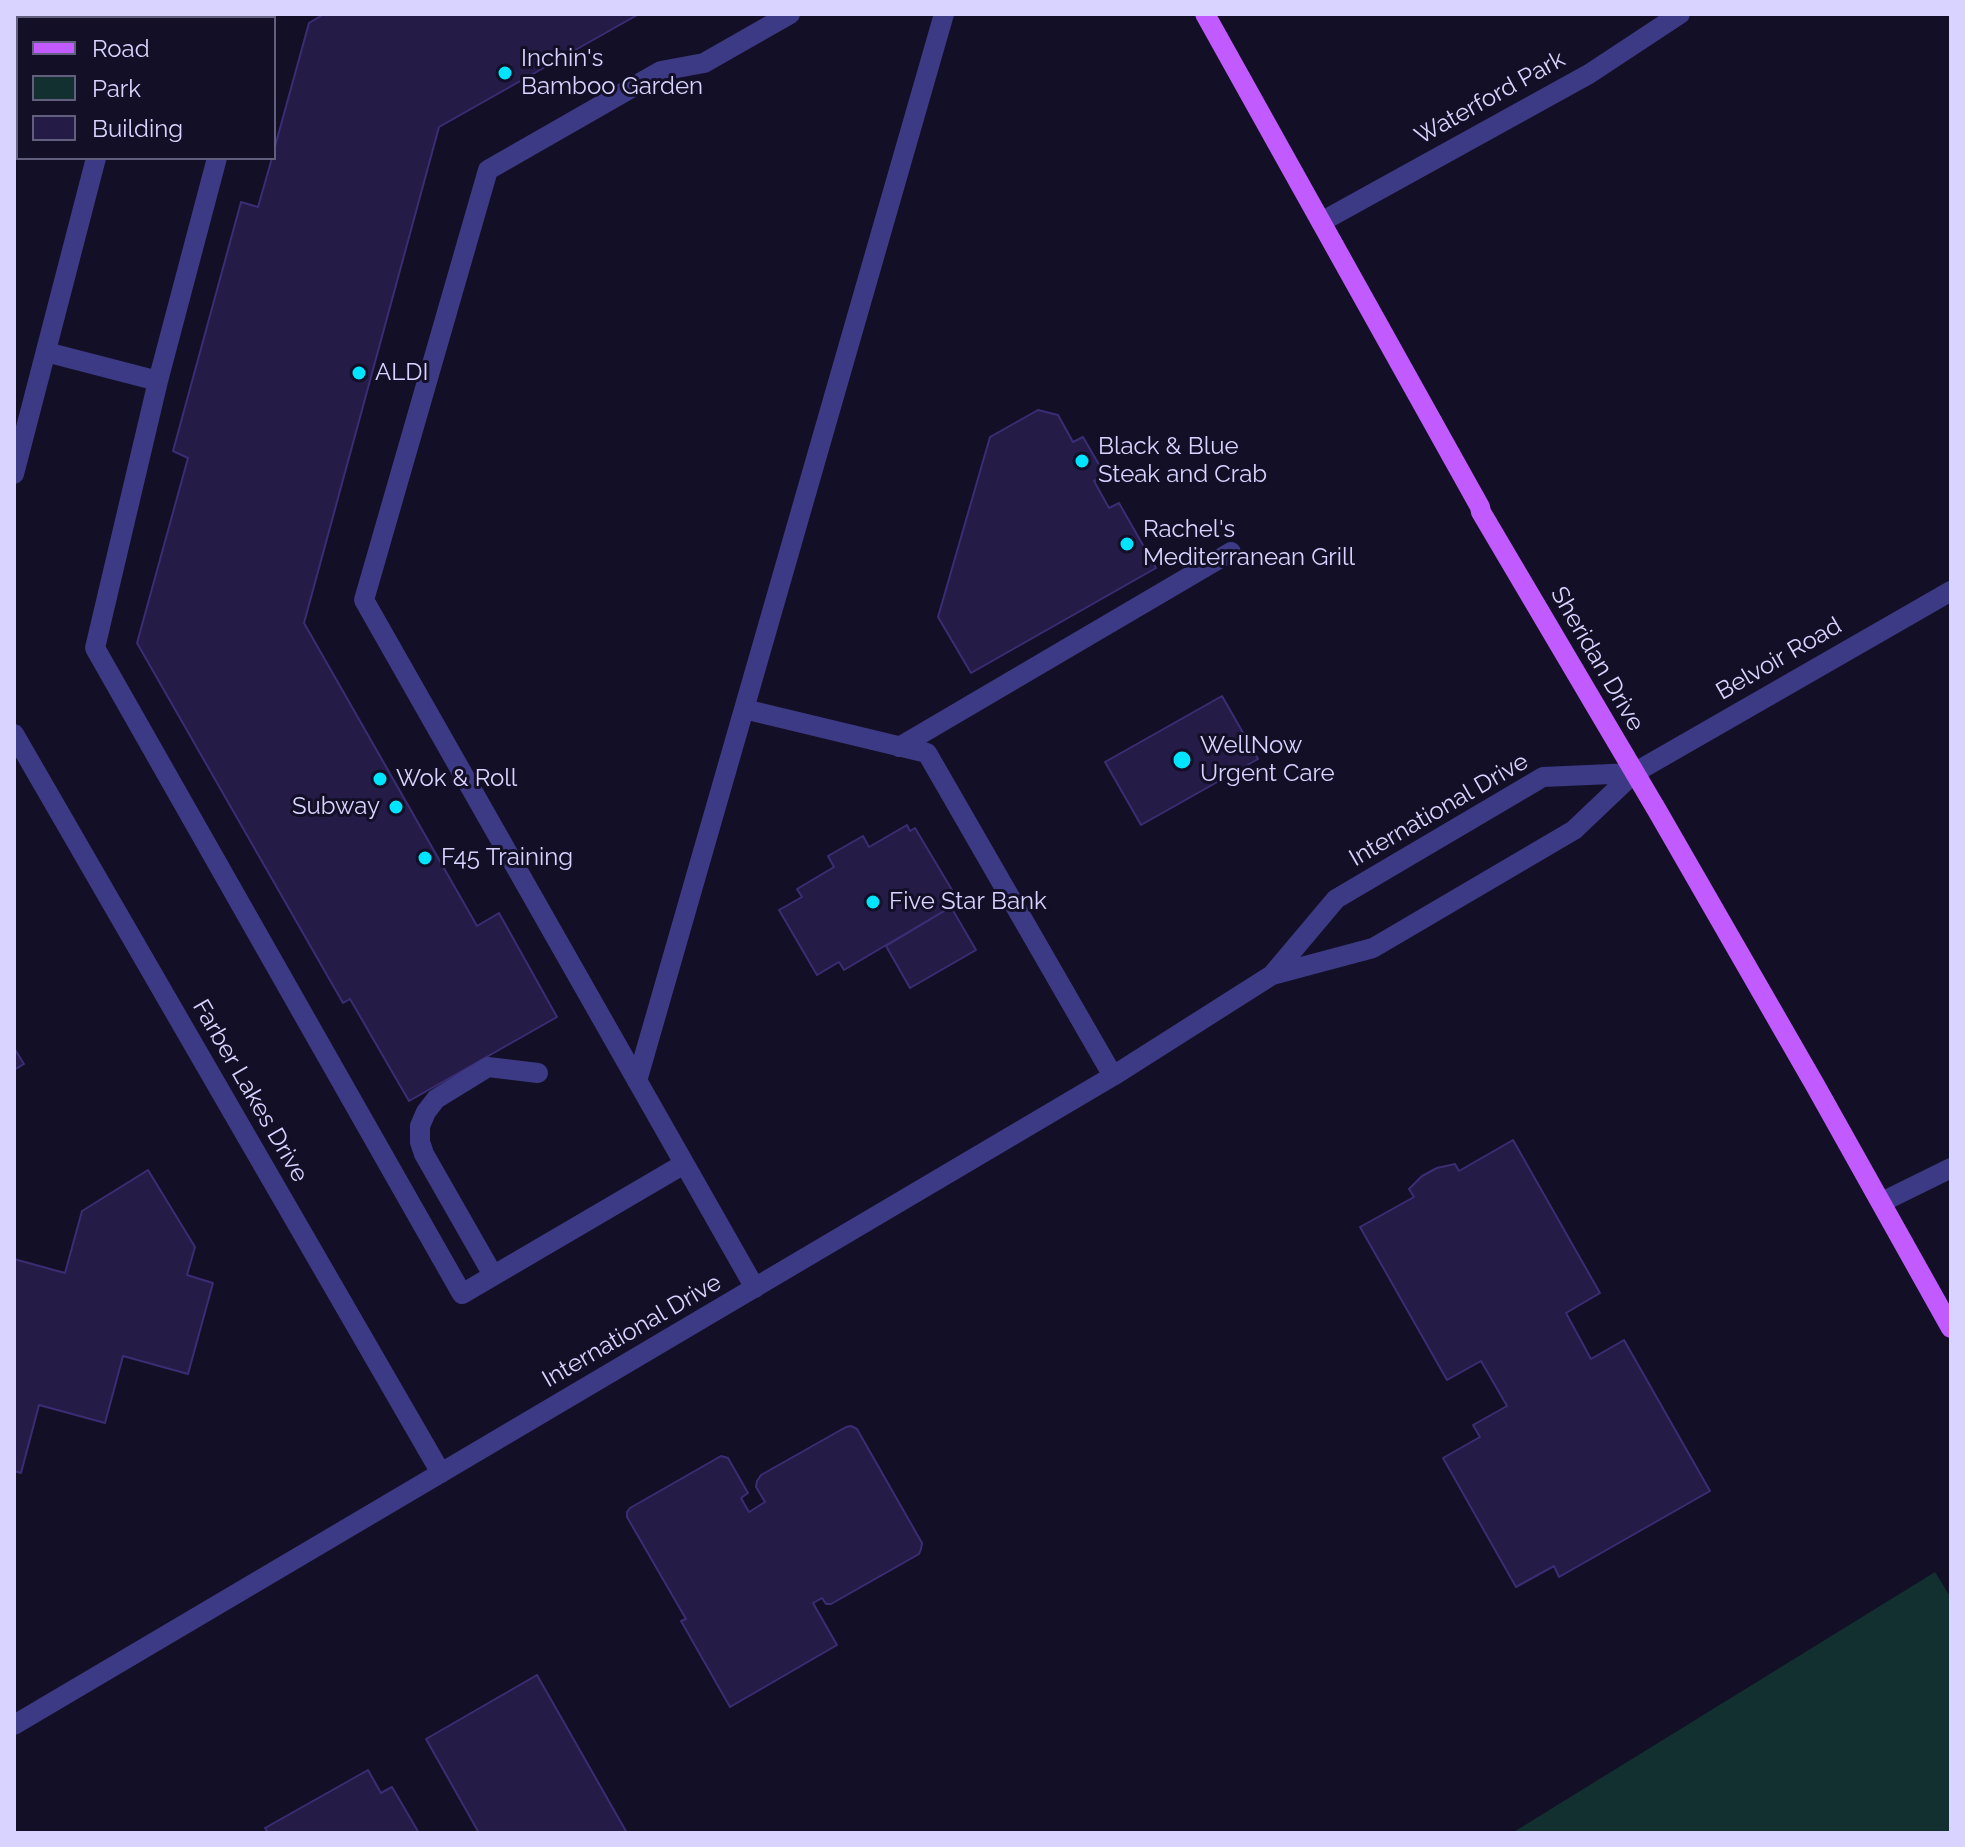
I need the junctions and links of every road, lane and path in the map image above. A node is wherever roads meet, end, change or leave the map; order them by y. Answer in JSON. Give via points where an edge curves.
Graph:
{"nodes":[{"id":1,"x":790,"y":14,"type":"edge"},
{"id":2,"x":944,"y":14,"type":"edge"},
{"id":3,"x":1205,"y":14,"type":"edge"},
{"id":4,"x":1680,"y":14,"type":"edge"},
{"id":5,"x":95,"y":160,"type":"edge"},
{"id":6,"x":216,"y":160,"type":"edge"},
{"id":7,"x":1321,"y":222,"type":"junction"},
{"id":8,"x":46,"y":352,"type":"junction"},
{"id":9,"x":158,"y":381,"type":"junction"},
{"id":10,"x":14,"y":474,"type":"edge"},
{"id":11,"x":1231,"y":552,"type":"dead end"},
{"id":12,"x":1951,"y":591,"type":"edge"},
{"id":13,"x":744,"y":709,"type":"junction"},
{"id":14,"x":14,"y":734,"type":"edge"},
{"id":15,"x":899,"y":747,"type":"junction"},
{"id":16,"x":1634,"y":773,"type":"junction"},
{"id":17,"x":1272,"y":975,"type":"junction"},
{"id":18,"x":538,"y":1073,"type":"dead end"},
{"id":19,"x":1113,"y":1076,"type":"junction"},
{"id":20,"x":637,"y":1081,"type":"junction"},
{"id":21,"x":684,"y":1164,"type":"junction"},
{"id":22,"x":1951,"y":1168,"type":"edge"},
{"id":23,"x":1882,"y":1202,"type":"junction"},
{"id":24,"x":493,"y":1275,"type":"junction"},
{"id":25,"x":755,"y":1288,"type":"junction"},
{"id":26,"x":1951,"y":1328,"type":"edge"},
{"id":27,"x":441,"y":1473,"type":"junction"},
{"id":28,"x":14,"y":1725,"type":"edge"}],
"edges":[{"from":1,"to":20,"type":"street","via":[[704,63],[661,71],[488,170],[364,600]]},
{"from":2,"to":13,"type":"street"},
{"from":3,"to":7,"type":"main road","name":"Sheridan Drive"},
{"from":4,"to":7,"type":"street","name":"Waterford Park","via":[[1589,74]]},
{"from":5,"to":8,"type":"street"},
{"from":6,"to":9,"type":"street"},
{"from":7,"to":16,"type":"main road","name":"Sheridan Drive","via":[[1481,512]]},
{"from":8,"to":9,"type":"street"},
{"from":8,"to":10,"type":"street"},
{"from":9,"to":24,"type":"street","via":[[95,648],[462,1294]]},
{"from":11,"to":15,"type":"street"},
{"from":12,"to":16,"type":"street","name":"Belvoir Road"},
{"from":13,"to":15,"type":"street"},
{"from":13,"to":20,"type":"street"},
{"from":14,"to":27,"type":"street","name":"Farber Lakes Drive"},
{"from":15,"to":19,"type":"street","via":[[927,753]]},
{"from":16,"to":17,"type":"street","name":"International Drive","via":[[1574,830],[1373,948]]},
{"from":16,"to":17,"type":"street","name":"International Drive","via":[[1543,777],[1336,899]]},
{"from":16,"to":23,"type":"main road","name":"Sheridan Drive"},
{"from":17,"to":19,"type":"street","name":"International Drive"},
{"from":18,"to":24,"type":"street","via":[[488,1067],[436,1099],[420,1126],[424,1154]]},
{"from":19,"to":25,"type":"street","name":"International Drive"},
{"from":20,"to":21,"type":"street"},
{"from":21,"to":24,"type":"street"},
{"from":21,"to":25,"type":"street"},
{"from":22,"to":23,"type":"street"},
{"from":23,"to":26,"type":"main road","name":"Sheridan Drive"},
{"from":25,"to":27,"type":"street","name":"International Drive"},
{"from":27,"to":28,"type":"street","name":"International Drive"}]}
